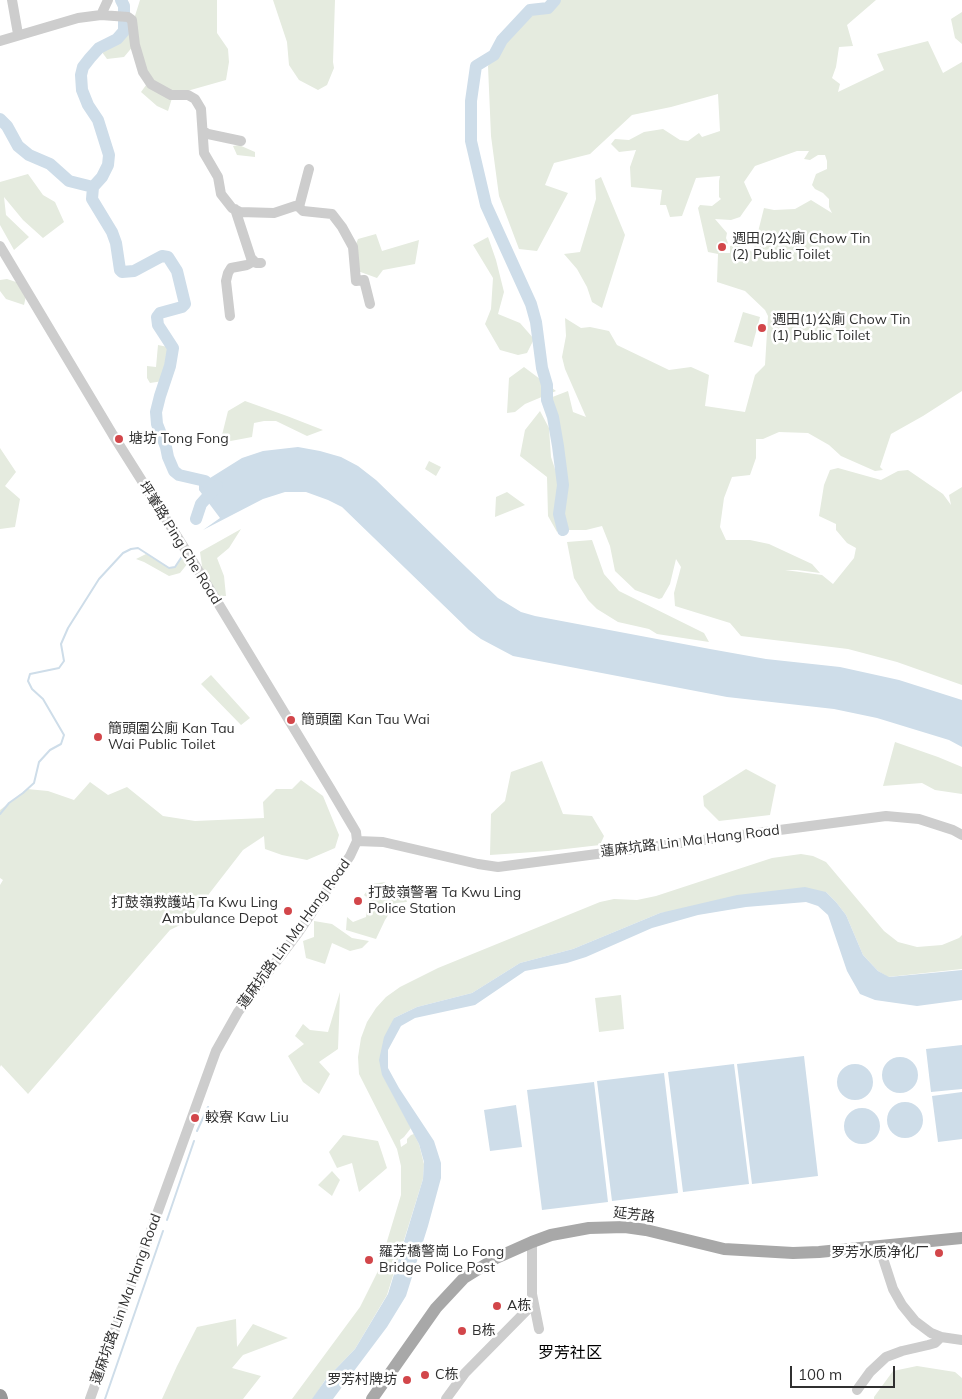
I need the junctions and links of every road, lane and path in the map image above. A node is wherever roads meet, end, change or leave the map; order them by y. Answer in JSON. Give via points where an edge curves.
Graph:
{"nodes":[{"id":1,"x":12,"y":0,"type":"edge"},
{"id":2,"x":108,"y":0,"type":"edge"},
{"id":3,"x":102,"y":16,"type":"junction"},
{"id":4,"x":18,"y":34,"type":"junction"},
{"id":5,"x":0,"y":41,"type":"edge"},
{"id":6,"x":203,"y":130,"type":"junction"},
{"id":7,"x":241,"y":141,"type":"dead end"},
{"id":8,"x":309,"y":169,"type":"dead end"},
{"id":9,"x":299,"y":207,"type":"junction"},
{"id":10,"x":235,"y":209,"type":"junction"},
{"id":11,"x":0,"y":246,"type":"edge"},
{"id":12,"x":370,"y":304,"type":"dead end"},
{"id":13,"x":230,"y":316,"type":"dead end"},
{"id":14,"x":928,"y":822,"type":"junction"},
{"id":15,"x":962,"y":835,"type":"edge"},
{"id":16,"x":357,"y":841,"type":"junction"},
{"id":17,"x":962,"y":843,"type":"edge"},
{"id":18,"x":962,"y":1238,"type":"edge"},
{"id":19,"x":532,"y":1242,"type":"junction"},
{"id":20,"x":879,"y":1246,"type":"junction"},
{"id":21,"x":533,"y":1304,"type":"junction"},
{"id":22,"x":539,"y":1329,"type":"dead end"},
{"id":23,"x":941,"y":1337,"type":"junction"},
{"id":24,"x":962,"y":1340,"type":"edge"},
{"id":25,"x":857,"y":1390,"type":"dead end"},
{"id":26,"x":90,"y":1399,"type":"edge"},
{"id":27,"x":372,"y":1399,"type":"edge"},
{"id":28,"x":446,"y":1399,"type":"edge"}],
"edges":[{"from":1,"to":4,"type":"street"},
{"from":2,"to":3,"type":"street"},
{"from":3,"to":4,"type":"street","via":[[78,18]]},
{"from":3,"to":6,"type":"street","via":[[132,20],[143,72],[151,84],[170,95],[188,95],[195,99],[201,108]]},
{"from":4,"to":5,"type":"street"},
{"from":6,"to":7,"type":"street"},
{"from":6,"to":10,"type":"street","via":[[204,153],[218,177],[221,194]]},
{"from":8,"to":9,"type":"street"},
{"from":9,"to":10,"type":"street","via":[[292,206],[274,213]]},
{"from":9,"to":12,"type":"street","via":[[303,211],[332,214],[342,227],[352,247],[356,281],[364,280]]},
{"from":10,"to":13,"type":"street","via":[[251,258],[258,262],[231,268],[228,273]]},
{"from":11,"to":16,"type":"street","name":"坪輋路 Ping Che Road","via":[[352,825]]},
{"from":14,"to":15,"type":"street","name":"蓮麻坑路 Lin Ma Hang Road"},
{"from":14,"to":16,"type":"street","name":"蓮麻坑路 Lin Ma Hang Road","via":[[886,816],[498,866],[383,842]]},
{"from":14,"to":17,"type":"street","name":"蓮麻坑路 Lin Ma Hang Road"},
{"from":16,"to":26,"type":"street","name":"蓮麻坑路 Lin Ma Hang Road","via":[[298,933],[238,1012],[216,1051]]},
{"from":18,"to":20,"type":"main road","name":"延芳路"},
{"from":19,"to":20,"type":"main road","name":"延芳路","via":[[569,1231],[607,1226],[646,1230],[702,1245],[747,1251],[819,1252]]},
{"from":19,"to":21,"type":"street"},
{"from":19,"to":27,"type":"main road","name":"延芳路","via":[[483,1265],[458,1284],[436,1308]]},
{"from":20,"to":23,"type":"street","via":[[902,1305],[924,1329]]},
{"from":21,"to":22,"type":"street"},
{"from":21,"to":28,"type":"street","via":[[465,1373]]},
{"from":23,"to":24,"type":"street"},
{"from":23,"to":25,"type":"street","via":[[935,1343],[886,1357]]}]}
